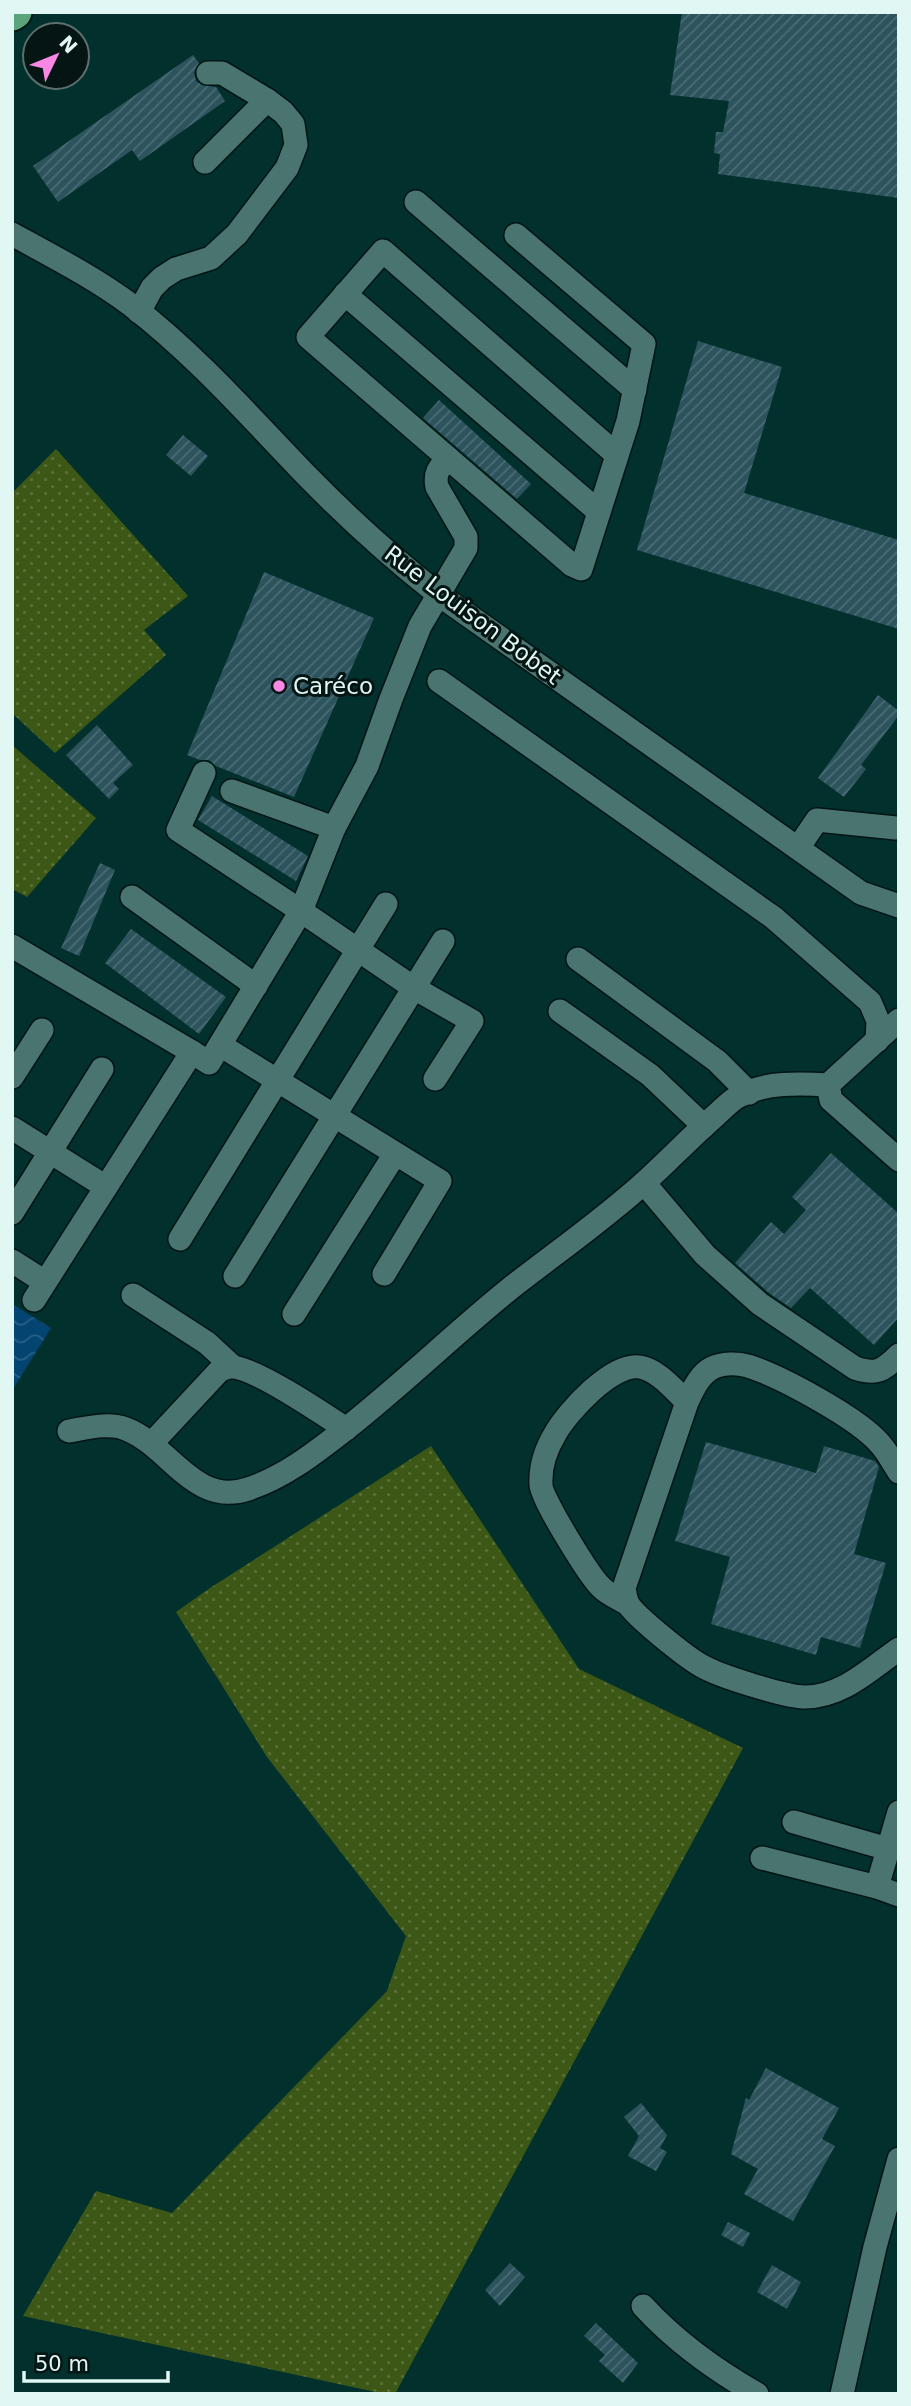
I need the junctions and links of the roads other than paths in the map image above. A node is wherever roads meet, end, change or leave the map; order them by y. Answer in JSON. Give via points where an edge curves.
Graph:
{"nodes":[{"id":1,"x":208,"y":74,"type":"dead end"},
{"id":2,"x":267,"y":100,"type":"junction"},
{"id":3,"x":205,"y":162,"type":"dead end"},
{"id":4,"x":416,"y":202,"type":"dead end"},
{"id":5,"x":12,"y":234,"type":"edge"},
{"id":6,"x":516,"y":234,"type":"dead end"},
{"id":7,"x":345,"y":294,"type":"junction"},
{"id":8,"x":139,"y":312,"type":"junction"},
{"id":9,"x":635,"y":390,"type":"junction"},
{"id":10,"x":617,"y":455,"type":"junction"},
{"id":11,"x":448,"y":458,"type":"junction"},
{"id":12,"x":599,"y":512,"type":"junction"},
{"id":13,"x":438,"y":594,"type":"junction"},
{"id":14,"x":439,"y":681,"type":"dead end"},
{"id":15,"x":204,"y":773,"type":"dead end"},
{"id":16,"x":232,"y":790,"type":"dead end"},
{"id":17,"x":334,"y":828,"type":"junction"},
{"id":18,"x":896,"y":828,"type":"dead end"},
{"id":19,"x":798,"y":848,"type":"junction"},
{"id":20,"x":132,"y":897,"type":"dead end"},
{"id":21,"x":386,"y":904,"type":"dead end"},
{"id":22,"x":899,"y":906,"type":"edge"},
{"id":23,"x":302,"y":911,"type":"junction"},
{"id":24,"x":443,"y":941,"type":"dead end"},
{"id":25,"x":12,"y":946,"type":"edge"},
{"id":26,"x":358,"y":949,"type":"junction"},
{"id":27,"x":578,"y":959,"type":"dead end"},
{"id":28,"x":256,"y":986,"type":"junction"},
{"id":29,"x":414,"y":988,"type":"junction"},
{"id":30,"x":560,"y":1011,"type":"dead end"},
{"id":31,"x":899,"y":1020,"type":"edge"},
{"id":32,"x":41,"y":1030,"type":"dead end"},
{"id":33,"x":877,"y":1041,"type":"junction"},
{"id":34,"x":220,"y":1045,"type":"junction"},
{"id":35,"x":192,"y":1052,"type":"junction"},
{"id":36,"x":102,"y":1069,"type":"dead end"},
{"id":37,"x":12,"y":1077,"type":"edge"},
{"id":38,"x":435,"y":1079,"type":"dead end"},
{"id":39,"x":276,"y":1080,"type":"junction"},
{"id":40,"x":828,"y":1085,"type":"junction"},
{"id":41,"x":749,"y":1093,"type":"junction"},
{"id":42,"x":335,"y":1116,"type":"junction"},
{"id":43,"x":704,"y":1126,"type":"junction"},
{"id":44,"x":12,"y":1128,"type":"edge"},
{"id":45,"x":50,"y":1152,"type":"junction"},
{"id":46,"x":395,"y":1154,"type":"junction"},
{"id":47,"x":899,"y":1160,"type":"edge"},
{"id":48,"x":644,"y":1183,"type":"junction"},
{"id":49,"x":106,"y":1187,"type":"junction"},
{"id":50,"x":12,"y":1213,"type":"edge"},
{"id":51,"x":180,"y":1239,"type":"dead end"},
{"id":52,"x":12,"y":1261,"type":"edge"},
{"id":53,"x":384,"y":1274,"type":"dead end"},
{"id":54,"x":234,"y":1276,"type":"dead end"},
{"id":55,"x":133,"y":1295,"type":"dead end"},
{"id":56,"x":294,"y":1314,"type":"dead end"},
{"id":57,"x":899,"y":1355,"type":"edge"},
{"id":58,"x":232,"y":1366,"type":"junction"},
{"id":59,"x":687,"y":1402,"type":"junction"},
{"id":60,"x":346,"y":1429,"type":"junction"},
{"id":61,"x":69,"y":1431,"type":"dead end"},
{"id":62,"x":152,"y":1443,"type":"junction"},
{"id":63,"x":899,"y":1472,"type":"edge"},
{"id":64,"x":628,"y":1604,"type":"junction"},
{"id":65,"x":899,"y":1632,"type":"edge"},
{"id":66,"x":895,"y":1652,"type":"edge"},
{"id":67,"x":899,"y":1812,"type":"edge"},
{"id":68,"x":794,"y":1822,"type":"dead end"},
{"id":69,"x":888,"y":1849,"type":"junction"},
{"id":70,"x":762,"y":1858,"type":"dead end"},
{"id":71,"x":888,"y":1891,"type":"edge"},
{"id":72,"x":899,"y":2159,"type":"edge"},
{"id":73,"x":643,"y":2306,"type":"dead end"},
{"id":74,"x":757,"y":2394,"type":"edge"},
{"id":75,"x":842,"y":2394,"type":"edge"}],
"edges":[{"from":1,"to":2,"type":"street","via":[[222,73]]},
{"from":2,"to":3,"type":"street"},
{"from":2,"to":8,"type":"street","via":[[293,124],[296,145],[287,167],[237,234],[211,258],[169,260]]},
{"from":4,"to":9,"type":"street"},
{"from":5,"to":8,"type":"street","name":"Rue Louison Bobet"},
{"from":6,"to":9,"type":"street","via":[[644,344]]},
{"from":7,"to":10,"type":"street","via":[[383,251]]},
{"from":7,"to":11,"type":"street","via":[[308,337]]},
{"from":7,"to":12,"type":"street"},
{"from":8,"to":13,"type":"street","name":"Rue Louison Bobet","via":[[212,376],[374,541]]},
{"from":9,"to":10,"type":"street"},
{"from":10,"to":12,"type":"street"},
{"from":11,"to":12,"type":"street","via":[[581,569]]},
{"from":11,"to":13,"type":"street","via":[[435,477],[466,537],[466,548]]},
{"from":13,"to":17,"type":"street","via":[[415,638],[367,766]]},
{"from":13,"to":19,"type":"street","name":"Rue Louison Bobet"},
{"from":14,"to":33,"type":"street","via":[[774,918],[870,1002],[878,1021]]},
{"from":15,"to":23,"type":"street","via":[[178,830]]},
{"from":16,"to":17,"type":"street"},
{"from":17,"to":23,"type":"street"},
{"from":18,"to":19,"type":"street","via":[[817,820]]},
{"from":19,"to":22,"type":"street","name":"Rue Louison Bobet","via":[[861,894]]},
{"from":20,"to":28,"type":"street"},
{"from":21,"to":26,"type":"street"},
{"from":23,"to":26,"type":"street"},
{"from":23,"to":28,"type":"street"},
{"from":24,"to":29,"type":"street"},
{"from":25,"to":35,"type":"street"},
{"from":26,"to":29,"type":"street"},
{"from":26,"to":39,"type":"street"},
{"from":27,"to":41,"type":"street","via":[[717,1061]]},
{"from":28,"to":34,"type":"street"},
{"from":29,"to":38,"type":"street","via":[[472,1021]]},
{"from":29,"to":42,"type":"street"},
{"from":30,"to":43,"type":"street","via":[[650,1075]]},
{"from":31,"to":33,"type":"street"},
{"from":32,"to":37,"type":"street"},
{"from":33,"to":40,"type":"street"},
{"from":34,"to":35,"type":"street","via":[[209,1063]]},
{"from":34,"to":39,"type":"street"},
{"from":35,"to":49,"type":"street"},
{"from":36,"to":45,"type":"street"},
{"from":39,"to":42,"type":"street"},
{"from":39,"to":51,"type":"street"},
{"from":40,"to":41,"type":"street","via":[[771,1087]]},
{"from":40,"to":47,"type":"street","via":[[831,1100]]},
{"from":41,"to":43,"type":"street"},
{"from":42,"to":46,"type":"street"},
{"from":42,"to":54,"type":"street"},
{"from":43,"to":48,"type":"street"},
{"from":44,"to":45,"type":"street"},
{"from":45,"to":49,"type":"street"},
{"from":45,"to":50,"type":"street"},
{"from":46,"to":53,"type":"street","via":[[440,1181]]},
{"from":46,"to":56,"type":"street"},
{"from":48,"to":57,"type":"street","via":[[705,1255],[760,1304],[855,1368],[871,1373]]},
{"from":48,"to":60,"type":"street"},
{"from":49,"to":52,"type":"street","via":[[40,1291]]},
{"from":55,"to":58,"type":"street","via":[[207,1343]]},
{"from":58,"to":60,"type":"street","via":[[297,1397]]},
{"from":58,"to":62,"type":"street","via":[[220,1370]]},
{"from":59,"to":63,"type":"street","via":[[698,1380],[710,1369],[726,1364],[747,1366],[844,1415],[880,1443]]},
{"from":59,"to":64,"type":"street","via":[[624,1588]]},
{"from":59,"to":64,"type":"street","via":[[641,1367],[614,1372],[590,1391],[555,1433],[542,1463],[541,1487],[547,1504],[601,1587]]},
{"from":60,"to":62,"type":"street","via":[[277,1476],[228,1493],[207,1489]]},
{"from":61,"to":62,"type":"street","via":[[125,1428]]},
{"from":64,"to":66,"type":"street","via":[[702,1666],[804,1697],[840,1690]]},
{"from":65,"to":66,"type":"street"},
{"from":67,"to":69,"type":"street"},
{"from":68,"to":69,"type":"street"},
{"from":69,"to":71,"type":"street"},
{"from":70,"to":71,"type":"street"},
{"from":72,"to":75,"type":"street"},
{"from":73,"to":74,"type":"street","via":[[677,2340]]}]}
